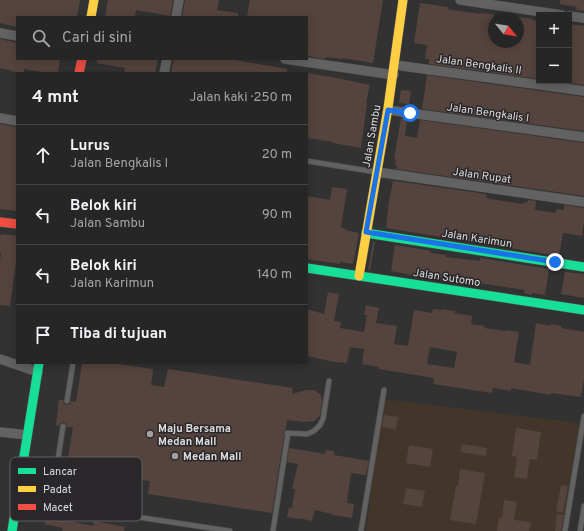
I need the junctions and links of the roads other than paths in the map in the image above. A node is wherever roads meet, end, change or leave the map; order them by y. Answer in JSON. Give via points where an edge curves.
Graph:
{"nodes":[{"id":1,"x":94,"y":0,"type":"edge"},
{"id":2,"x":179,"y":0,"type":"edge"},
{"id":3,"x":404,"y":0,"type":"edge"},
{"id":4,"x":460,"y":0,"type":"edge"},
{"id":5,"x":542,"y":12,"type":"edge"},
{"id":6,"x":91,"y":16,"type":"edge"},
{"id":7,"x":176,"y":16,"type":"edge"},
{"id":8,"x":572,"y":16,"type":"edge"},
{"id":9,"x":584,"y":18,"type":"edge"},
{"id":10,"x":0,"y":33,"type":"edge"},
{"id":11,"x":16,"y":36,"type":"edge"},
{"id":12,"x":82,"y":60,"type":"edge"},
{"id":13,"x":167,"y":60,"type":"edge"},
{"id":14,"x":292,"y":60,"type":"edge"},
{"id":15,"x":395,"y":65,"type":"junction"},
{"id":16,"x":79,"y":72,"type":"edge"},
{"id":17,"x":164,"y":72,"type":"edge"},
{"id":18,"x":394,"y":75,"type":"junction"},
{"id":19,"x":584,"y":90,"type":"edge"},
{"id":20,"x":388,"y":110,"type":"junction"},
{"id":21,"x":0,"y":118,"type":"edge"},
{"id":22,"x":16,"y":121,"type":"edge"},
{"id":23,"x":584,"y":137,"type":"edge"},
{"id":24,"x":308,"y":161,"type":"edge"},
{"id":25,"x":377,"y":172,"type":"junction"},
{"id":26,"x":584,"y":202,"type":"edge"},
{"id":27,"x":0,"y":222,"type":"edge"},
{"id":28,"x":16,"y":224,"type":"edge"},
{"id":29,"x":366,"y":232,"type":"junction"},
{"id":30,"x":584,"y":267,"type":"edge"},
{"id":31,"x":308,"y":268,"type":"edge"},
{"id":32,"x":359,"y":276,"type":"junction"},
{"id":33,"x":584,"y":310,"type":"edge"},
{"id":34,"x":0,"y":359,"type":"edge"},
{"id":35,"x":16,"y":363,"type":"edge"},
{"id":36,"x":22,"y":364,"type":"edge"},
{"id":37,"x":72,"y":364,"type":"edge"},
{"id":38,"x":39,"y":368,"type":"edge"},
{"id":39,"x":329,"y":381,"type":"dead end"},
{"id":40,"x":384,"y":390,"type":"dead end"},
{"id":41,"x":67,"y":401,"type":"dead end"},
{"id":42,"x":584,"y":416,"type":"edge"},
{"id":43,"x":63,"y":426,"type":"dead end"},
{"id":44,"x":0,"y":432,"type":"edge"},
{"id":45,"x":27,"y":435,"type":"junction"},
{"id":46,"x":24,"y":457,"type":"edge"},
{"id":47,"x":58,"y":457,"type":"edge"},
{"id":48,"x":584,"y":506,"type":"edge"},
{"id":49,"x":142,"y":518,"type":"edge"},
{"id":50,"x":14,"y":521,"type":"edge"},
{"id":51,"x":12,"y":531,"type":"edge"},
{"id":52,"x":230,"y":531,"type":"edge"},
{"id":53,"x":273,"y":531,"type":"edge"},
{"id":54,"x":361,"y":531,"type":"edge"},
{"id":55,"x":565,"y":531,"type":"edge"},
{"id":56,"x":580,"y":531,"type":"edge"}],
"edges":[{"from":1,"to":6,"type":"street"},
{"from":2,"to":7,"type":"street"},
{"from":3,"to":15,"type":"street","name":"Jalan Sambu"},
{"from":4,"to":5,"type":"street"},
{"from":8,"to":9,"type":"street"},
{"from":10,"to":11,"type":"street"},
{"from":12,"to":16,"type":"street"},
{"from":13,"to":17,"type":"street"},
{"from":14,"to":18,"type":"street"},
{"from":15,"to":18,"type":"street","name":"Jalan Sambu"},
{"from":15,"to":19,"type":"street","name":"Jalan Bengkalis II"},
{"from":18,"to":20,"type":"street","name":"Jalan Sambu"},
{"from":20,"to":23,"type":"street","name":"Jalan Bengkalis I"},
{"from":20,"to":25,"type":"street","name":"Jalan Sambu"},
{"from":21,"to":22,"type":"street"},
{"from":24,"to":25,"type":"lane"},
{"from":25,"to":26,"type":"street","name":"Jalan Rupat"},
{"from":25,"to":29,"type":"street","name":"Jalan Sambu"},
{"from":27,"to":28,"type":"street"},
{"from":29,"to":30,"type":"street","name":"Jalan Karimun"},
{"from":29,"to":32,"type":"street","name":"Jalan Sambu"},
{"from":31,"to":32,"type":"street","name":"Jalan Sutomo"},
{"from":32,"to":33,"type":"street","name":"Jalan Sutomo"},
{"from":34,"to":35,"type":"street"},
{"from":36,"to":38,"type":"street"},
{"from":37,"to":41,"type":"lane"},
{"from":38,"to":45,"type":"street"},
{"from":39,"to":53,"type":"lane","via":[[320,426],[307,434],[287,433]]},
{"from":40,"to":54,"type":"lane"},
{"from":42,"to":55,"type":"lane"},
{"from":43,"to":47,"type":"lane"},
{"from":44,"to":45,"type":"street"},
{"from":45,"to":46,"type":"street"},
{"from":48,"to":56,"type":"lane"},
{"from":49,"to":52,"type":"lane"},
{"from":50,"to":51,"type":"street"}]}
